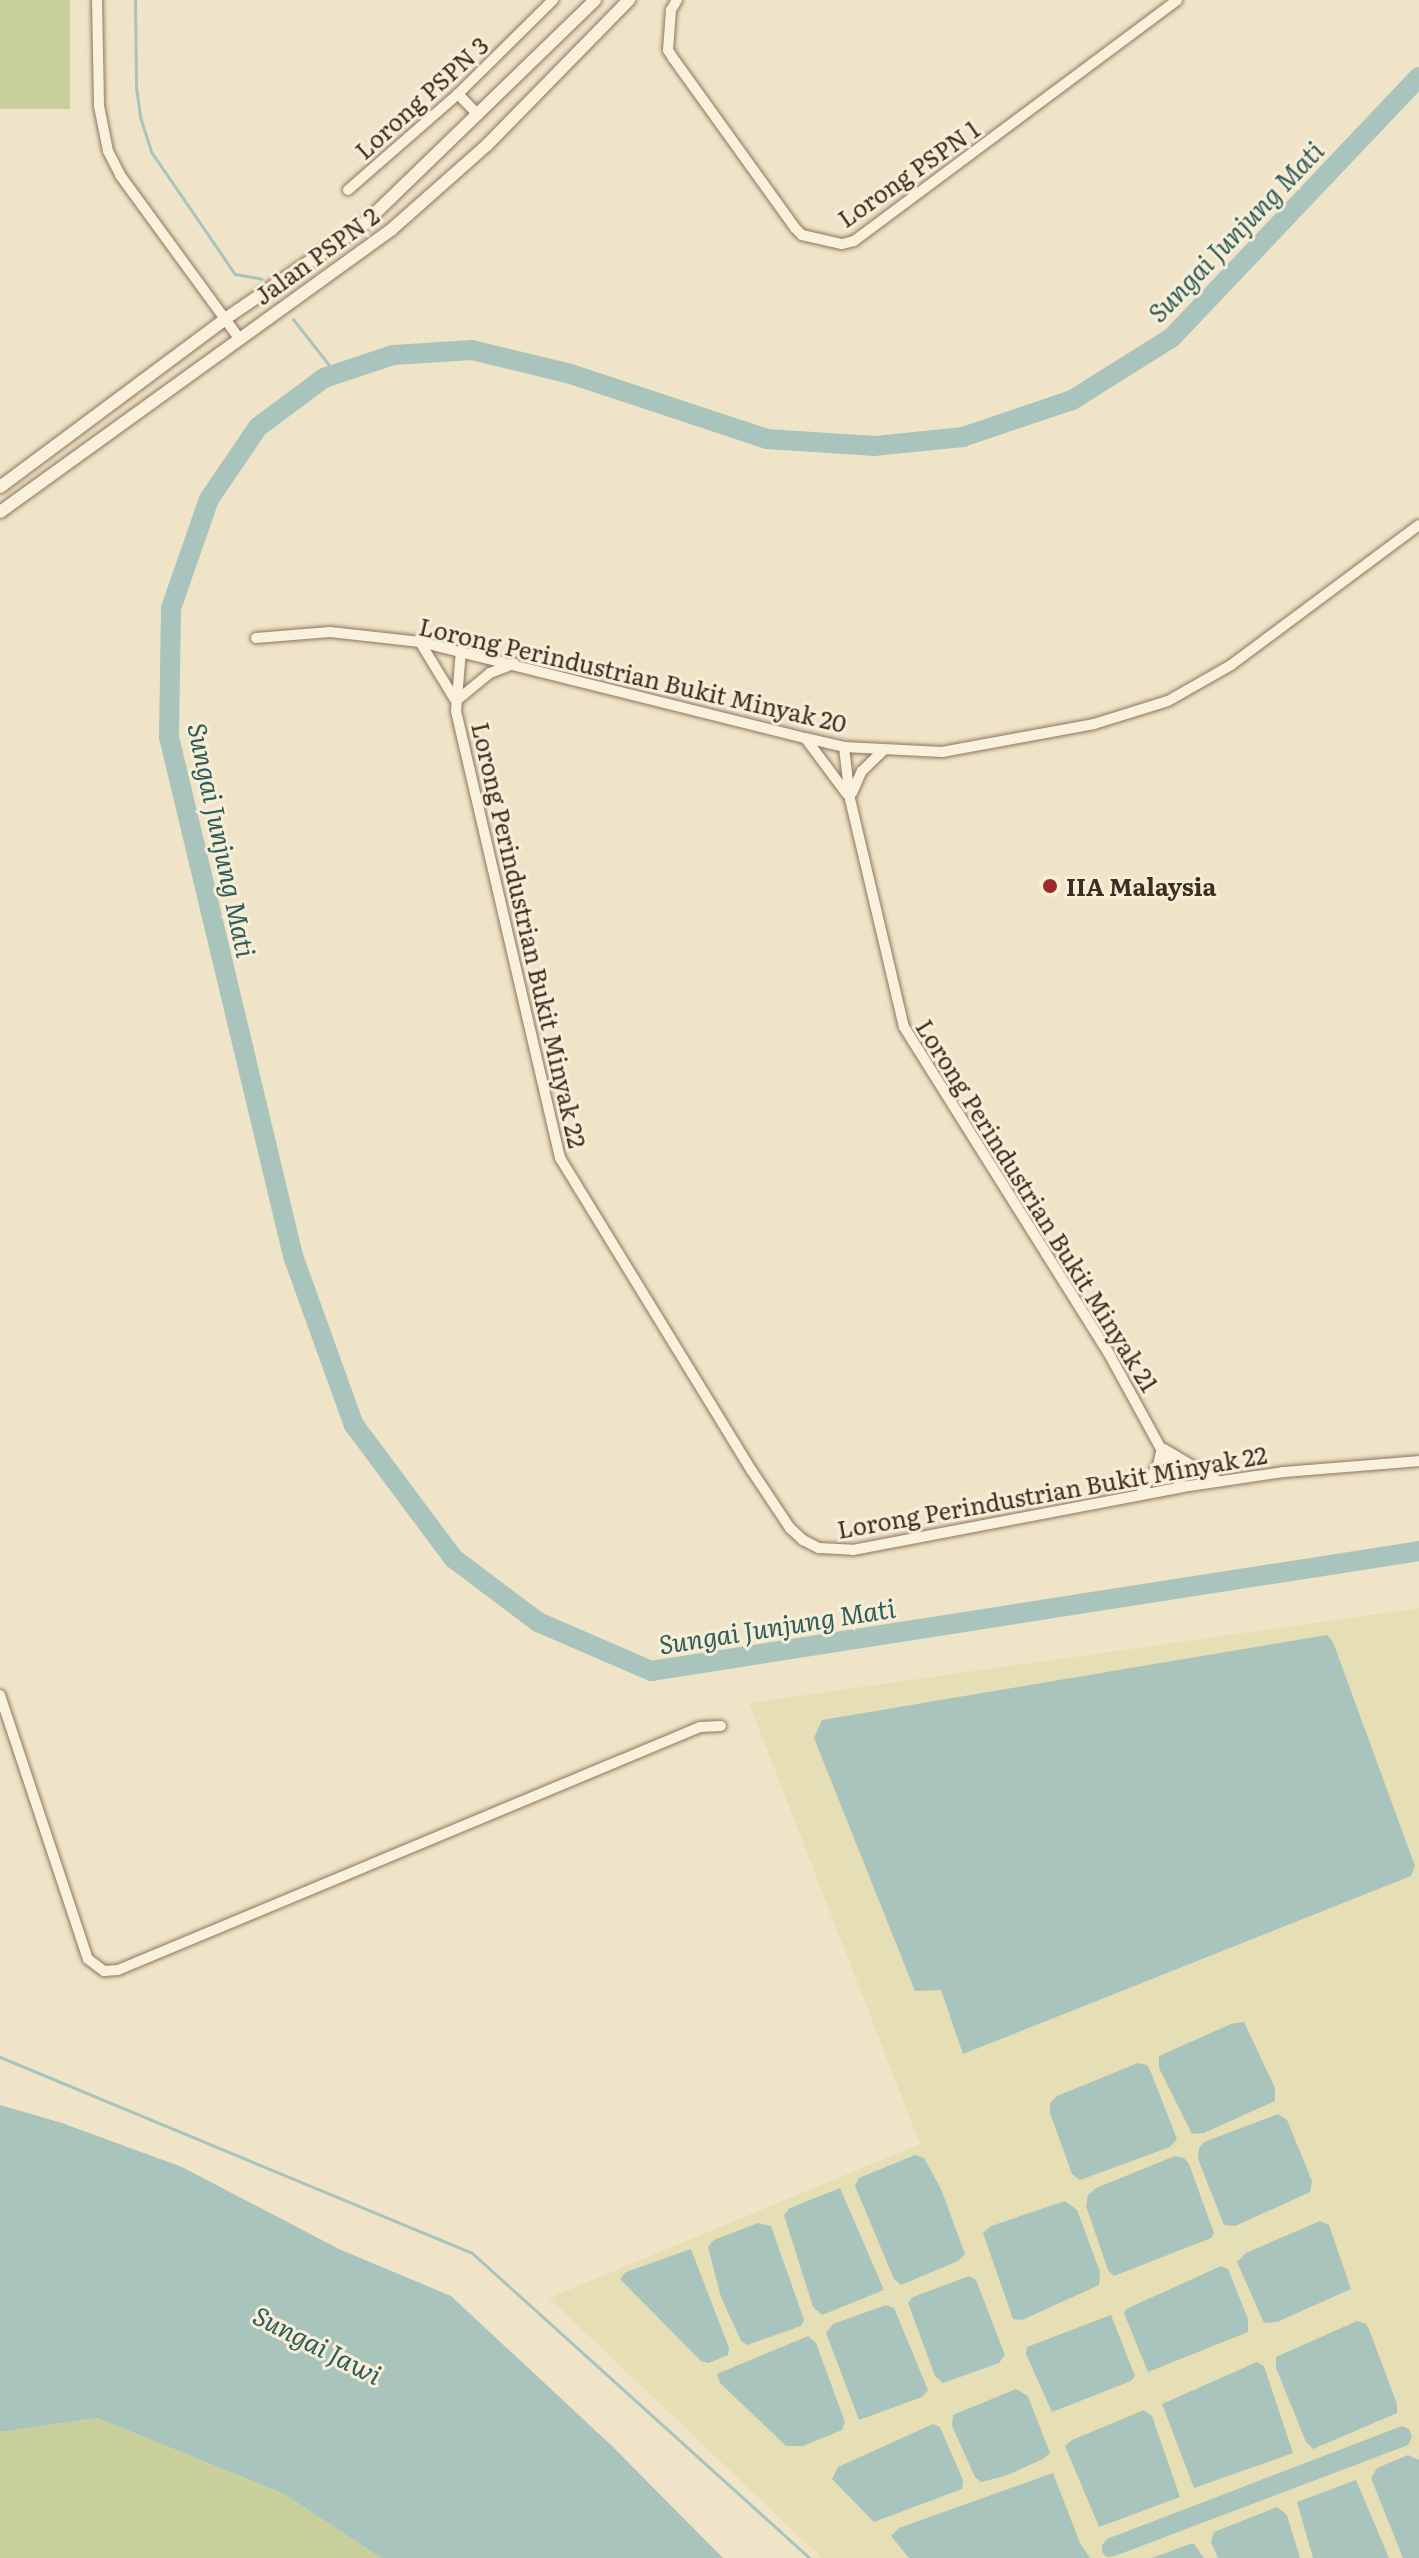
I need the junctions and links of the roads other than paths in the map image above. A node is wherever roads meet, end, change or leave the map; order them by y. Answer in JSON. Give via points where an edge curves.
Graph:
{"nodes":[{"id":1,"x":97,"y":0,"type":"edge"},
{"id":2,"x":553,"y":0,"type":"edge"},
{"id":3,"x":595,"y":0,"type":"edge"},
{"id":4,"x":629,"y":0,"type":"edge"},
{"id":5,"x":677,"y":0,"type":"edge"},
{"id":6,"x":1177,"y":0,"type":"edge"},
{"id":7,"x":458,"y":94,"type":"junction"},
{"id":8,"x":478,"y":115,"type":"junction"},
{"id":9,"x":348,"y":190,"type":"dead end"},
{"id":10,"x":225,"y":319,"type":"junction"},
{"id":11,"x":239,"y":338,"type":"junction"},
{"id":12,"x":0,"y":487,"type":"edge"},
{"id":13,"x":0,"y":512,"type":"edge"},
{"id":14,"x":1419,"y":525,"type":"edge"},
{"id":15,"x":256,"y":638,"type":"dead end"},
{"id":16,"x":420,"y":642,"type":"junction"},
{"id":17,"x":461,"y":650,"type":"junction"},
{"id":18,"x":514,"y":664,"type":"junction"},
{"id":19,"x":456,"y":701,"type":"junction"},
{"id":20,"x":806,"y":738,"type":"junction"},
{"id":21,"x":844,"y":747,"type":"junction"},
{"id":22,"x":884,"y":750,"type":"junction"},
{"id":23,"x":850,"y":799,"type":"junction"},
{"id":24,"x":1162,"y":1448,"type":"junction"},
{"id":25,"x":1419,"y":1461,"type":"edge"},
{"id":26,"x":1219,"y":1482,"type":"junction"},
{"id":27,"x":1182,"y":1487,"type":"junction"},
{"id":28,"x":1140,"y":1495,"type":"junction"},
{"id":29,"x":0,"y":1695,"type":"edge"},
{"id":30,"x":721,"y":1726,"type":"dead end"}],
"edges":[{"from":1,"to":10,"type":"street","via":[[99,106],[108,151]]},
{"from":2,"to":7,"type":"street","name":"Lorong PSPN 3"},
{"from":3,"to":8,"type":"street","name":"Jalan PSPN 2"},
{"from":4,"to":11,"type":"street","name":"Jalan PSPN 2","via":[[487,145],[392,229]]},
{"from":5,"to":6,"type":"street","name":"Lorong PSPN 1","via":[[671,10],[668,50],[673,58],[795,228],[802,235],[842,244],[854,241]]},
{"from":7,"to":8,"type":"street"},
{"from":7,"to":9,"type":"street","name":"Lorong PSPN 3"},
{"from":8,"to":10,"type":"street","name":"Jalan PSPN 2","via":[[363,225]]},
{"from":10,"to":11,"type":"street"},
{"from":10,"to":12,"type":"street","name":"Jalan PSPN 2"},
{"from":11,"to":13,"type":"street","name":"Jalan PSPN 2"},
{"from":14,"to":22,"type":"street","name":"Lorong Perindustrian Bukit Minyak 20","via":[[1231,665],[1168,701],[1094,724],[977,747]]},
{"from":15,"to":16,"type":"street","name":"Lorong Perindustrian Bukit Minyak 20","via":[[330,632]]},
{"from":16,"to":17,"type":"street","name":"Lorong Perindustrian Bukit Minyak 20"},
{"from":16,"to":19,"type":"street"},
{"from":17,"to":18,"type":"street","name":"Lorong Perindustrian Bukit Minyak 20"},
{"from":17,"to":19,"type":"street","name":"Lorong Perindustrian Bukit Minyak 22"},
{"from":18,"to":19,"type":"street","via":[[490,673]]},
{"from":18,"to":20,"type":"street","name":"Lorong Perindustrian Bukit Minyak 20"},
{"from":19,"to":28,"type":"street","name":"Lorong Perindustrian Bukit Minyak 22","via":[[560,1158],[790,1528],[819,1548],[853,1550]]},
{"from":20,"to":21,"type":"street","name":"Lorong Perindustrian Bukit Minyak 20"},
{"from":20,"to":23,"type":"street"},
{"from":21,"to":22,"type":"street","name":"Lorong Perindustrian Bukit Minyak 20"},
{"from":21,"to":23,"type":"street","name":"Lorong Perindustrian Bukit Minyak 21"},
{"from":22,"to":23,"type":"street","via":[[862,771]]},
{"from":23,"to":24,"type":"street","name":"Lorong Perindustrian Bukit Minyak 21","via":[[904,1027]]},
{"from":24,"to":26,"type":"street"},
{"from":24,"to":27,"type":"street","name":"Lorong Perindustrian Bukit Minyak 21"},
{"from":24,"to":28,"type":"street"},
{"from":25,"to":26,"type":"street","name":"Lorong Perindustrian Bukit Minyak 22"},
{"from":26,"to":27,"type":"street","name":"Lorong Perindustrian Bukit Minyak 22"},
{"from":27,"to":28,"type":"street","name":"Lorong Perindustrian Bukit Minyak 22"},
{"from":29,"to":30,"type":"street","via":[[88,1959],[104,1971],[118,1970],[700,1727]]}]}
